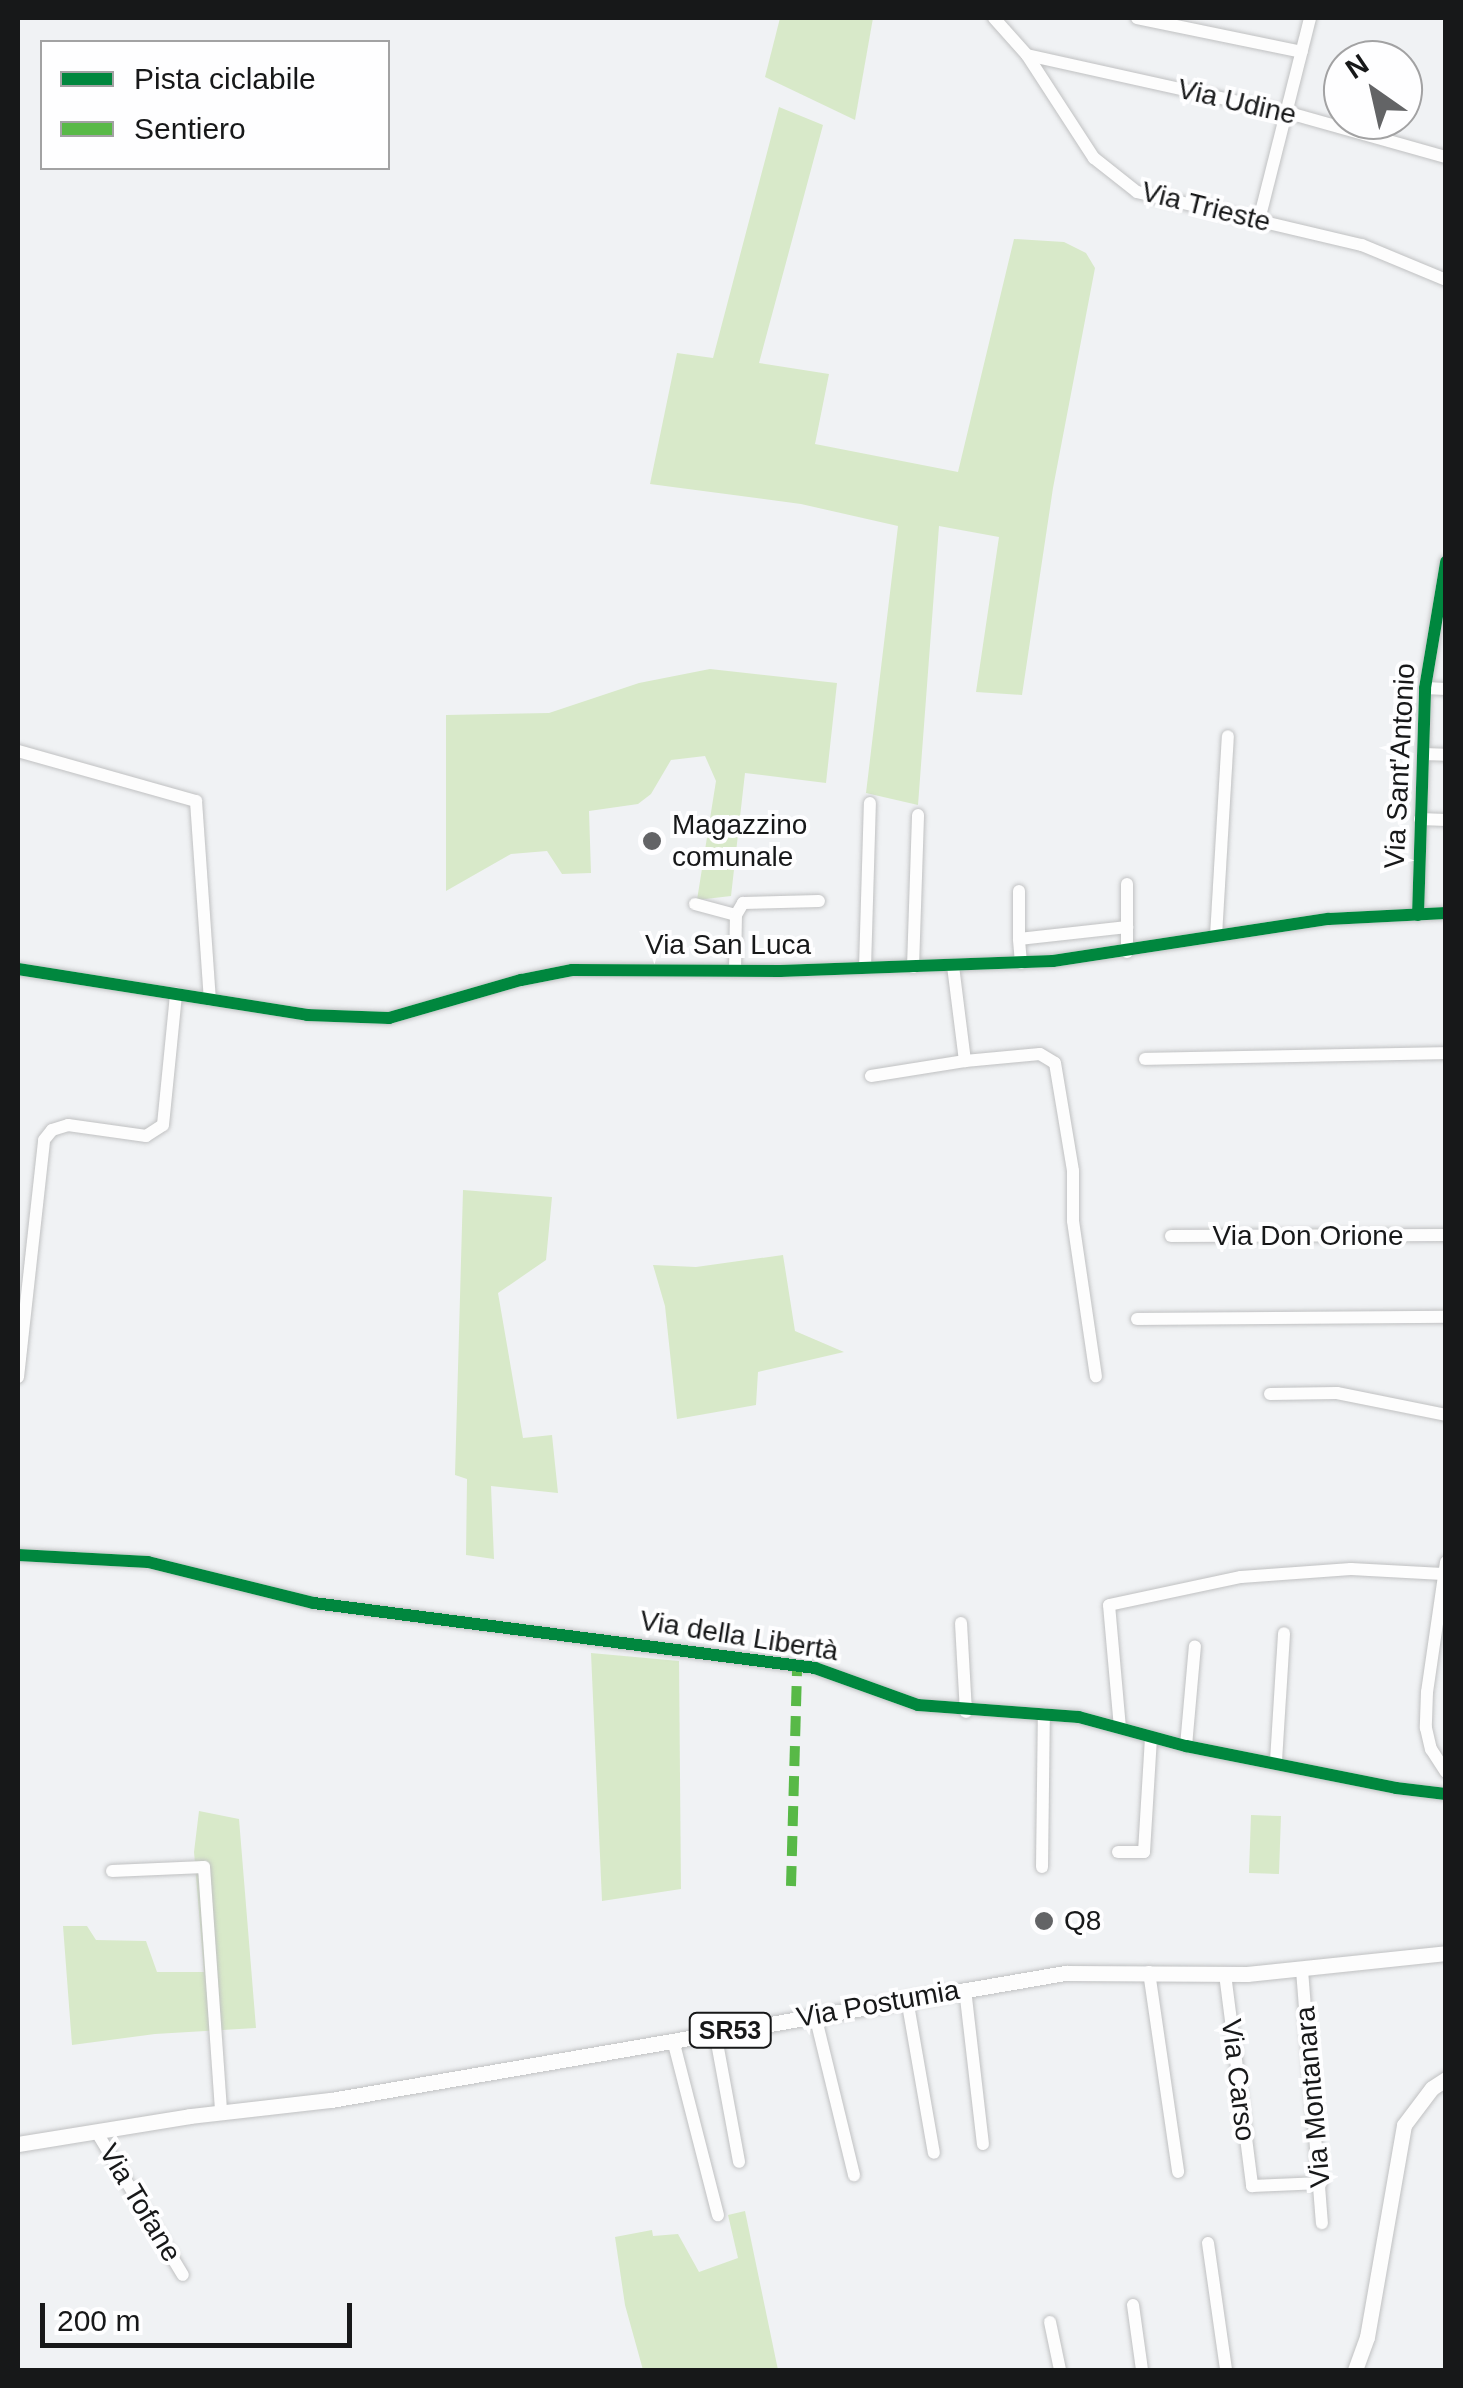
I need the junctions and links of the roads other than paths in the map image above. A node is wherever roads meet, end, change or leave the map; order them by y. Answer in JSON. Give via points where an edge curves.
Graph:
{"nodes":[{"id":1,"x":994,"y":18,"type":"edge"},
{"id":2,"x":1137,"y":18,"type":"edge"},
{"id":3,"x":1310,"y":18,"type":"edge"},
{"id":4,"x":1302,"y":52,"type":"junction"},
{"id":5,"x":1027,"y":55,"type":"junction"},
{"id":6,"x":1289,"y":113,"type":"junction"},
{"id":7,"x":1446,"y":157,"type":"edge"},
{"id":8,"x":1259,"y":220,"type":"junction"},
{"id":9,"x":1439,"y":278,"type":"edge"},
{"id":10,"x":1446,"y":562,"type":"edge"},
{"id":11,"x":1442,"y":613,"type":"edge"},
{"id":12,"x":1426,"y":688,"type":"junction"},
{"id":13,"x":1446,"y":689,"type":"edge"},
{"id":14,"x":1228,"y":736,"type":"dead end"},
{"id":15,"x":18,"y":751,"type":"edge"},
{"id":16,"x":1422,"y":754,"type":"junction"},
{"id":17,"x":1446,"y":755,"type":"edge"},
{"id":18,"x":870,"y":803,"type":"dead end"},
{"id":19,"x":918,"y":815,"type":"dead end"},
{"id":20,"x":1420,"y":818,"type":"junction"},
{"id":21,"x":1446,"y":820,"type":"edge"},
{"id":22,"x":1127,"y":884,"type":"dead end"},
{"id":23,"x":1018,"y":892,"type":"dead end"},
{"id":24,"x":819,"y":901,"type":"dead end"},
{"id":25,"x":695,"y":904,"type":"dead end"},
{"id":26,"x":1446,"y":913,"type":"edge"},
{"id":27,"x":736,"y":914,"type":"junction"},
{"id":28,"x":1418,"y":915,"type":"junction"},
{"id":29,"x":1127,"y":927,"type":"junction"},
{"id":30,"x":1216,"y":936,"type":"junction"},
{"id":31,"x":1019,"y":939,"type":"junction"},
{"id":32,"x":1127,"y":952,"type":"junction"},
{"id":33,"x":1021,"y":963,"type":"junction"},
{"id":34,"x":954,"y":966,"type":"junction"},
{"id":35,"x":913,"y":967,"type":"junction"},
{"id":36,"x":18,"y":968,"type":"edge"},
{"id":37,"x":866,"y":968,"type":"junction"},
{"id":38,"x":735,"y":971,"type":"junction"},
{"id":39,"x":176,"y":994,"type":"junction"},
{"id":40,"x":210,"y":1000,"type":"junction"},
{"id":41,"x":1446,"y":1053,"type":"edge"},
{"id":42,"x":1146,"y":1059,"type":"dead end"},
{"id":43,"x":965,"y":1061,"type":"junction"},
{"id":44,"x":871,"y":1076,"type":"dead end"},
{"id":45,"x":1446,"y":1235,"type":"edge"},
{"id":46,"x":1171,"y":1236,"type":"dead end"},
{"id":47,"x":1446,"y":1317,"type":"edge"},
{"id":48,"x":1137,"y":1319,"type":"dead end"},
{"id":49,"x":1096,"y":1376,"type":"dead end"},
{"id":50,"x":18,"y":1377,"type":"edge"},
{"id":51,"x":1270,"y":1394,"type":"dead end"},
{"id":52,"x":1446,"y":1415,"type":"edge"},
{"id":53,"x":18,"y":1554,"type":"edge"},
{"id":54,"x":1444,"y":1568,"type":"edge"},
{"id":55,"x":960,"y":1623,"type":"dead end"},
{"id":56,"x":1284,"y":1633,"type":"dead end"},
{"id":57,"x":1195,"y":1646,"type":"dead end"},
{"id":58,"x":966,"y":1712,"type":"junction"},
{"id":59,"x":1044,"y":1714,"type":"junction"},
{"id":60,"x":1120,"y":1728,"type":"junction"},
{"id":61,"x":1150,"y":1738,"type":"junction"},
{"id":62,"x":1186,"y":1746,"type":"junction"},
{"id":63,"x":1276,"y":1761,"type":"junction"},
{"id":64,"x":1446,"y":1772,"type":"edge"},
{"id":65,"x":1446,"y":1794,"type":"edge"},
{"id":66,"x":1118,"y":1852,"type":"dead end"},
{"id":67,"x":1042,"y":1867,"type":"dead end"},
{"id":68,"x":112,"y":1871,"type":"dead end"},
{"id":69,"x":1446,"y":1954,"type":"edge"},
{"id":70,"x":1302,"y":1970,"type":"junction"},
{"id":71,"x":1150,"y":1972,"type":"junction"},
{"id":72,"x":1225,"y":1974,"type":"junction"},
{"id":73,"x":966,"y":1989,"type":"junction"},
{"id":74,"x":907,"y":1999,"type":"junction"},
{"id":75,"x":816,"y":2015,"type":"junction"},
{"id":76,"x":715,"y":2032,"type":"junction"},
{"id":77,"x":674,"y":2040,"type":"junction"},
{"id":78,"x":1446,"y":2078,"type":"edge"},
{"id":79,"x":221,"y":2112,"type":"junction"},
{"id":80,"x":96,"y":2131,"type":"junction"},
{"id":81,"x":18,"y":2144,"type":"edge"},
{"id":82,"x":983,"y":2144,"type":"dead end"},
{"id":83,"x":934,"y":2153,"type":"dead end"},
{"id":84,"x":739,"y":2162,"type":"dead end"},
{"id":85,"x":1178,"y":2172,"type":"dead end"},
{"id":86,"x":854,"y":2175,"type":"dead end"},
{"id":87,"x":1321,"y":2183,"type":"junction"},
{"id":88,"x":718,"y":2215,"type":"dead end"},
{"id":89,"x":1322,"y":2223,"type":"dead end"},
{"id":90,"x":1208,"y":2243,"type":"dead end"},
{"id":91,"x":183,"y":2275,"type":"dead end"},
{"id":92,"x":1133,"y":2306,"type":"dead end"},
{"id":93,"x":1050,"y":2322,"type":"dead end"},
{"id":94,"x":1060,"y":2370,"type":"edge"},
{"id":95,"x":1142,"y":2370,"type":"edge"},
{"id":96,"x":1226,"y":2370,"type":"edge"},
{"id":97,"x":1356,"y":2370,"type":"edge"}],
"edges":[{"from":1,"to":5,"type":"street","name":"Via Trieste"},
{"from":2,"to":4,"type":"street"},
{"from":3,"to":4,"type":"street"},
{"from":4,"to":6,"type":"street"},
{"from":5,"to":6,"type":"street","name":"Via Udine"},
{"from":5,"to":8,"type":"street","name":"Via Trieste","via":[[1094,158],[1119,182],[1161,201]]},
{"from":6,"to":7,"type":"street","name":"Via Udine"},
{"from":6,"to":8,"type":"street"},
{"from":8,"to":9,"type":"street","name":"Via Trieste","via":[[1362,245]]},
{"from":10,"to":11,"type":"street","name":"Via Sant'Antonio"},
{"from":11,"to":12,"type":"street","name":"Via Sant'Antonio"},
{"from":12,"to":13,"type":"street"},
{"from":12,"to":16,"type":"street","name":"Via Sant'Antonio"},
{"from":14,"to":30,"type":"street"},
{"from":15,"to":40,"type":"street","via":[[196,801]]},
{"from":16,"to":17,"type":"street"},
{"from":16,"to":20,"type":"street","name":"Via Sant'Antonio"},
{"from":18,"to":37,"type":"street"},
{"from":19,"to":35,"type":"street"},
{"from":20,"to":21,"type":"street"},
{"from":20,"to":28,"type":"street","name":"Via Sant'Antonio"},
{"from":22,"to":29,"type":"street"},
{"from":23,"to":31,"type":"street"},
{"from":24,"to":27,"type":"street","via":[[743,903]]},
{"from":25,"to":27,"type":"street"},
{"from":26,"to":28,"type":"street","name":"Via San Luca"},
{"from":27,"to":38,"type":"street"},
{"from":28,"to":30,"type":"street","name":"Via San Luca","via":[[1329,919]]},
{"from":29,"to":31,"type":"street"},
{"from":29,"to":32,"type":"street"},
{"from":30,"to":32,"type":"street","name":"Via San Luca"},
{"from":31,"to":33,"type":"street"},
{"from":32,"to":33,"type":"street","name":"Via San Luca"},
{"from":33,"to":34,"type":"street","name":"Via San Luca"},
{"from":34,"to":35,"type":"street","name":"Via San Luca"},
{"from":34,"to":43,"type":"street"},
{"from":35,"to":37,"type":"street","name":"Via San Luca"},
{"from":36,"to":39,"type":"street","name":"Via San Luca"},
{"from":37,"to":38,"type":"street","name":"Via San Luca"},
{"from":38,"to":40,"type":"street","name":"Via San Luca","via":[[546,973],[390,1018],[307,1015]]},
{"from":39,"to":40,"type":"street","name":"Via San Luca"},
{"from":39,"to":50,"type":"street","via":[[162,1125],[146,1136],[68,1125],[44,1140]]},
{"from":41,"to":42,"type":"street"},
{"from":43,"to":44,"type":"street"},
{"from":43,"to":49,"type":"street","via":[[1040,1054],[1054,1062]]},
{"from":45,"to":46,"type":"street","name":"Via Don Orione"},
{"from":47,"to":48,"type":"street"},
{"from":51,"to":52,"type":"street","via":[[1337,1392]]},
{"from":53,"to":58,"type":"street","name":"Via della Libertà","via":[[148,1562],[314,1603],[815,1668],[918,1705]]},
{"from":54,"to":60,"type":"street","via":[[1241,1577],[1108,1606]]},
{"from":54,"to":64,"type":"street","via":[[1426,1728]]},
{"from":55,"to":58,"type":"street"},
{"from":56,"to":63,"type":"street"},
{"from":57,"to":62,"type":"street"},
{"from":58,"to":59,"type":"street","name":"Via della Libertà"},
{"from":59,"to":60,"type":"street","name":"Via della Libertà"},
{"from":59,"to":67,"type":"street"},
{"from":60,"to":61,"type":"street","name":"Via della Libertà"},
{"from":61,"to":62,"type":"street","name":"Via della Libertà"},
{"from":61,"to":66,"type":"street","via":[[1144,1852]]},
{"from":62,"to":63,"type":"street","name":"Via della Libertà"},
{"from":63,"to":65,"type":"street","name":"Via della Libertà"},
{"from":68,"to":79,"type":"street","via":[[204,1867]]},
{"from":69,"to":70,"type":"main road","name":"Via Postumia","number":"SR53"},
{"from":70,"to":72,"type":"main road","name":"Via Postumia","number":"SR53"},
{"from":70,"to":87,"type":"street","name":"Via Montanara"},
{"from":71,"to":72,"type":"main road","name":"Via Postumia","number":"SR53"},
{"from":71,"to":73,"type":"main road","name":"Via Postumia","number":"SR53","via":[[1065,1973]]},
{"from":71,"to":85,"type":"street"},
{"from":72,"to":87,"type":"street","name":"Via Carso","via":[[1252,2186]]},
{"from":73,"to":74,"type":"main road","name":"Via Postumia","number":"SR53"},
{"from":73,"to":82,"type":"street"},
{"from":74,"to":75,"type":"main road","name":"Via Postumia","number":"SR53"},
{"from":74,"to":83,"type":"street"},
{"from":75,"to":76,"type":"main road","name":"Via Postumia","number":"SR53"},
{"from":75,"to":86,"type":"street"},
{"from":76,"to":77,"type":"main road","name":"Via Postumia","number":"SR53"},
{"from":76,"to":84,"type":"street"},
{"from":77,"to":79,"type":"main road","name":"Via Postumia","number":"SR53","via":[[331,2100]]},
{"from":77,"to":88,"type":"street"},
{"from":78,"to":97,"type":"main road","via":[[1404,2125]]},
{"from":79,"to":80,"type":"main road","name":"Via Postumia","number":"SR53"},
{"from":80,"to":81,"type":"main road","name":"Via Postumia","number":"SR53"},
{"from":80,"to":91,"type":"street","name":"Via Tofane"},
{"from":87,"to":89,"type":"street","name":"Via Montanara"},
{"from":90,"to":96,"type":"street"},
{"from":92,"to":95,"type":"street"},
{"from":93,"to":94,"type":"street"}]}
